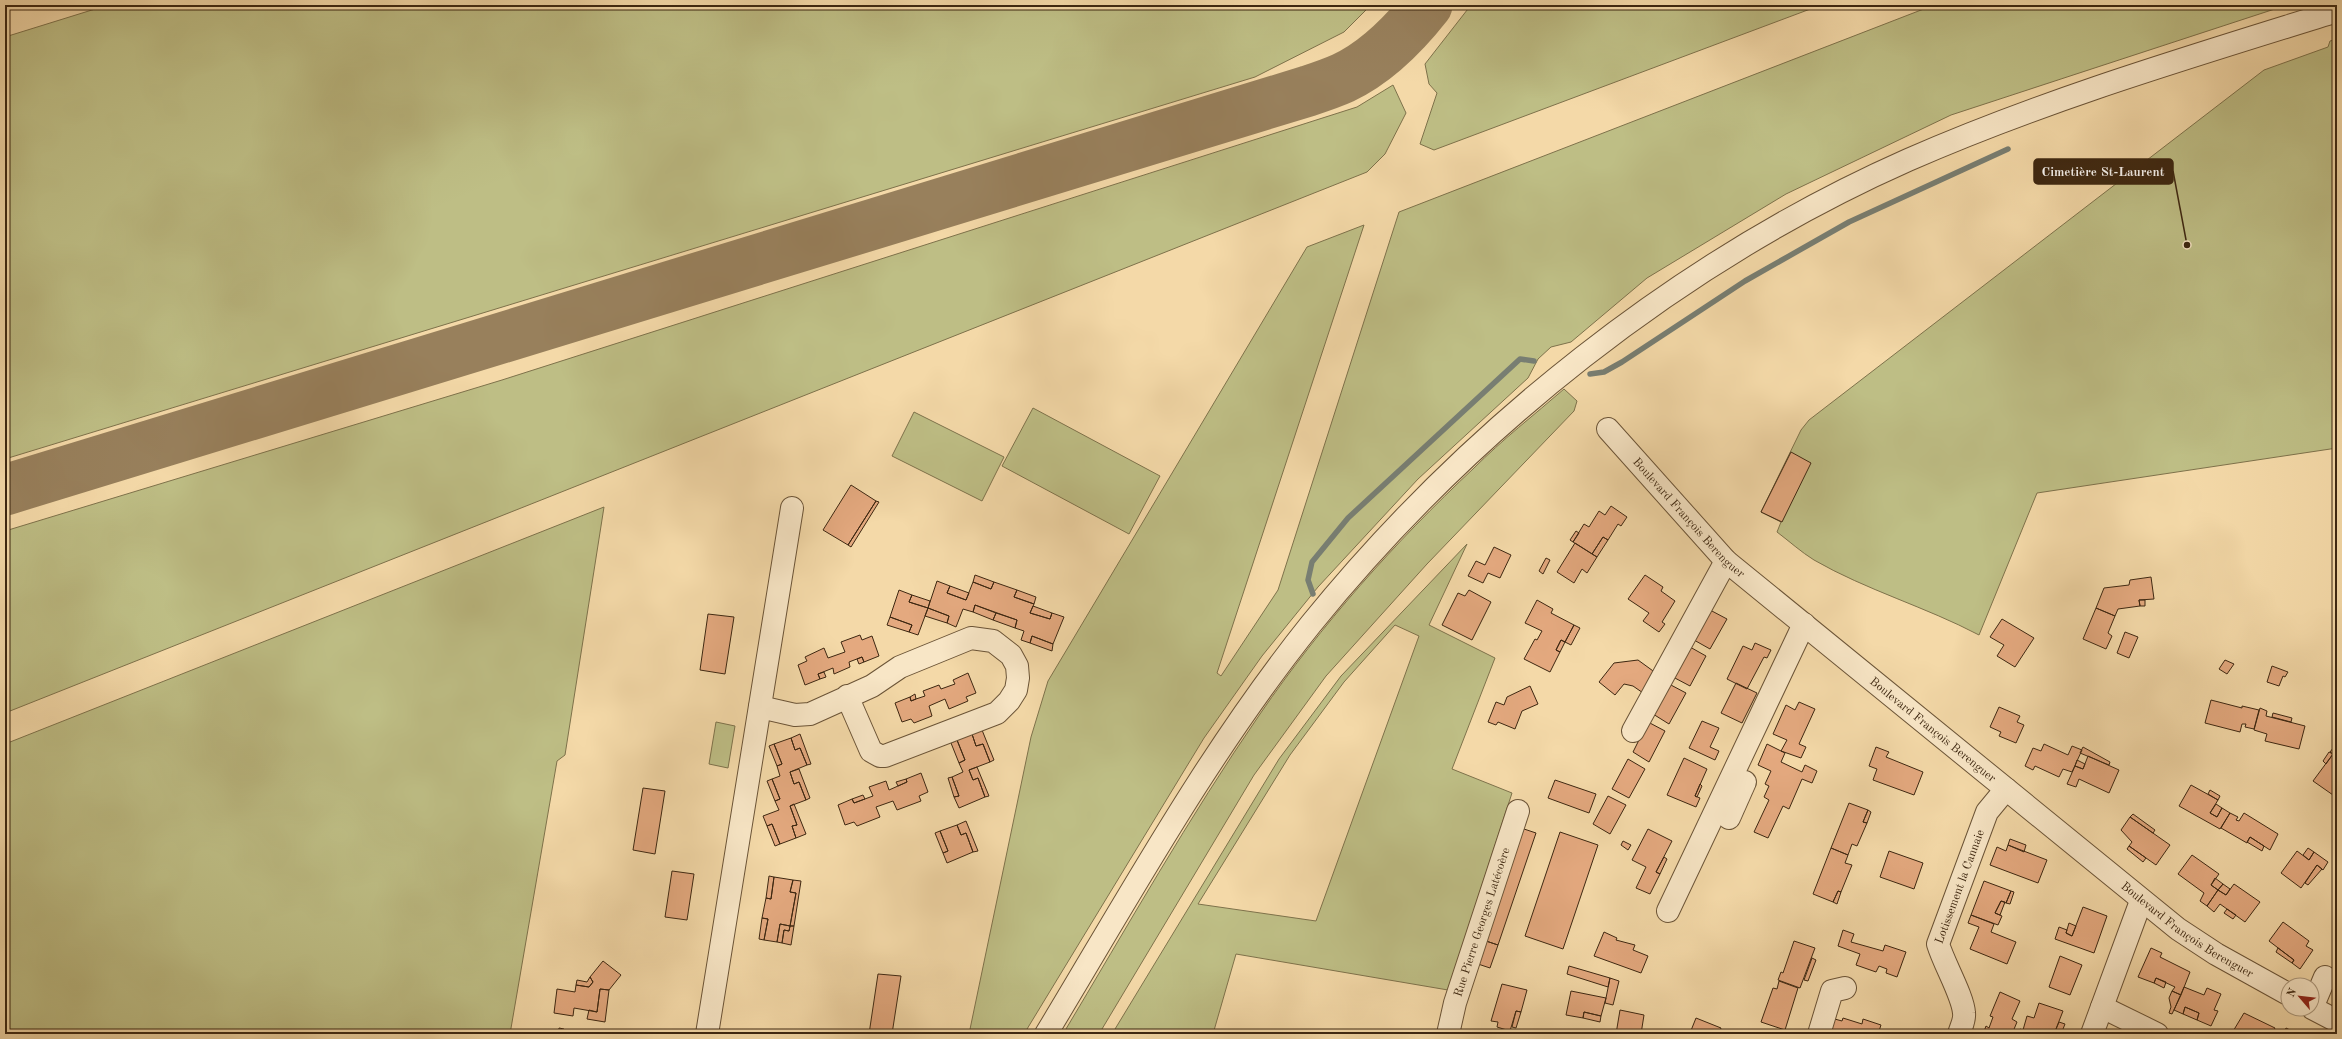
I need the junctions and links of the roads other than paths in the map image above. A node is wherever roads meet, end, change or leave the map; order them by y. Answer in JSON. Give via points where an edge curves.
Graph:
{"nodes":[{"id":1,"x":2337,"y":11,"type":"edge"},
{"id":2,"x":1608,"y":429,"type":"dead end"},
{"id":3,"x":792,"y":508,"type":"dead end"},
{"id":4,"x":1726,"y":561,"type":"junction"},
{"id":5,"x":1808,"y":628,"type":"junction"},
{"id":6,"x":847,"y":696,"type":"junction"},
{"id":7,"x":760,"y":707,"type":"junction"},
{"id":8,"x":1633,"y":731,"type":"dead end"},
{"id":9,"x":2006,"y":789,"type":"junction"},
{"id":10,"x":1518,"y":811,"type":"dead end"},
{"id":11,"x":1729,"y":818,"type":"dead end"},
{"id":12,"x":2141,"y":901,"type":"junction"},
{"id":13,"x":1668,"y":910,"type":"dead end"},
{"id":14,"x":2325,"y":977,"type":"dead end"},
{"id":15,"x":1845,"y":988,"type":"dead end"},
{"id":16,"x":2320,"y":989,"type":"edge"},
{"id":17,"x":2280,"y":990,"type":"edge"},
{"id":18,"x":2102,"y":1006,"type":"junction"},
{"id":19,"x":2320,"y":1012,"type":"edge"},
{"id":20,"x":2337,"y":1021,"type":"edge"},
{"id":21,"x":707,"y":1034,"type":"edge"},
{"id":22,"x":1046,"y":1034,"type":"edge"},
{"id":23,"x":1448,"y":1034,"type":"edge"},
{"id":24,"x":1819,"y":1034,"type":"edge"},
{"id":25,"x":1958,"y":1034,"type":"edge"},
{"id":26,"x":2092,"y":1034,"type":"edge"},
{"id":27,"x":2157,"y":1034,"type":"edge"}],
"edges":[{"from":1,"to":22,"type":"street","via":[[2079,93],[1992,124],[1904,162],[1751,242],[1664,298],[1530,400],[1450,472],[1372,552],[1310,625],[1223,747],[1166,835]]},
{"from":2,"to":4,"type":"street","name":"Boulevard François Berenguer"},
{"from":3,"to":7,"type":"street"},
{"from":4,"to":5,"type":"street","name":"Boulevard François Berenguer"},
{"from":4,"to":8,"type":"street"},
{"from":5,"to":9,"type":"street","name":"Boulevard François Berenguer"},
{"from":5,"to":11,"type":"street"},
{"from":5,"to":13,"type":"street"},
{"from":6,"to":6,"type":"street","via":[[872,686],[900,666],[972,638],[993,641],[1011,655],[1018,666],[1016,690],[997,713],[885,756],[870,751]]},
{"from":6,"to":7,"type":"street","via":[[810,714],[795,714]]},
{"from":7,"to":21,"type":"street"},
{"from":9,"to":12,"type":"street","name":"Boulevard François Berenguer"},
{"from":9,"to":25,"type":"street","name":"Lotissement la Cannaie","via":[[1987,812],[1938,944],[1963,1006],[1964,1020]]},
{"from":10,"to":23,"type":"street","name":"Rue Pierre Georges Latécoère","via":[[1455,1003]]},
{"from":12,"to":17,"type":"street","name":"Boulevard François Berenguer","via":[[2216,954]]},
{"from":12,"to":18,"type":"street"},
{"from":14,"to":16,"type":"street"},
{"from":15,"to":24,"type":"street","via":[[1832,991]]},
{"from":18,"to":26,"type":"street"},
{"from":18,"to":27,"type":"street"},
{"from":19,"to":20,"type":"street"}]}
